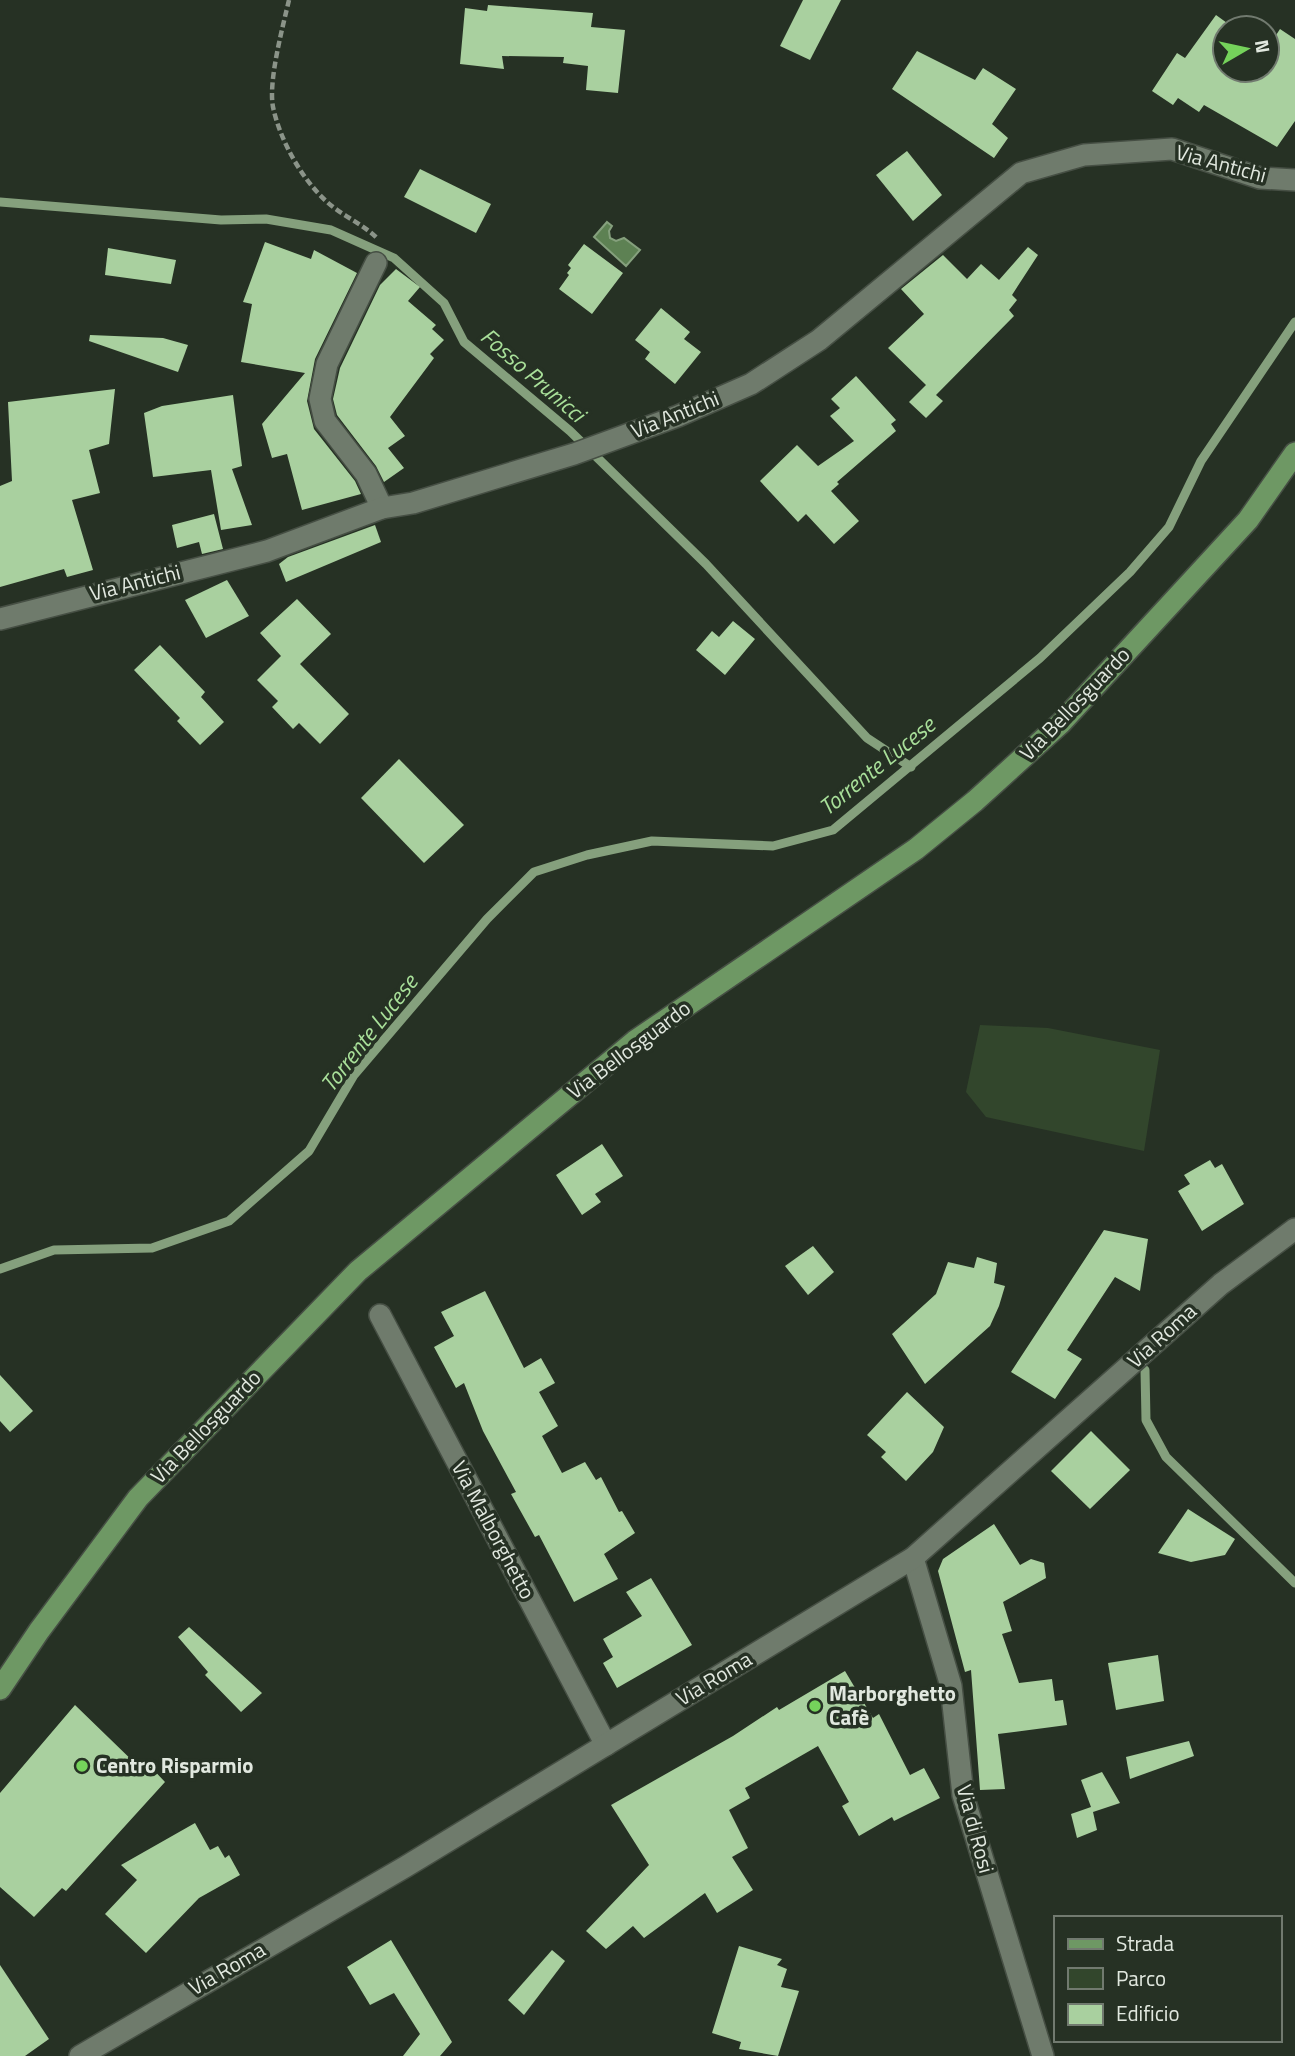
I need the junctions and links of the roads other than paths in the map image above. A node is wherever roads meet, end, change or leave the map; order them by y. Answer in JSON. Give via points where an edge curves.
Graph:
{"nodes":[{"id":1,"x":1295,"y":180,"type":"edge"},
{"id":2,"x":379,"y":253,"type":"road end"},
{"id":3,"x":1295,"y":453,"type":"edge"},
{"id":4,"x":382,"y":508,"type":"junction"},
{"id":5,"x":0,"y":619,"type":"edge"},
{"id":6,"x":1295,"y":1229,"type":"edge"},
{"id":7,"x":380,"y":1315,"type":"dead end"},
{"id":8,"x":913,"y":1558,"type":"junction"},
{"id":9,"x":0,"y":1689,"type":"edge"},
{"id":10,"x":606,"y":1745,"type":"junction"},
{"id":11,"x":80,"y":2056,"type":"edge"},
{"id":12,"x":1043,"y":2056,"type":"edge"}],
"edges":[{"from":1,"to":4,"type":"street","name":"Via Antichi","via":[[1260,178],[1172,149],[1084,155],[1021,173],[819,340],[751,384],[574,454],[413,503]]},
{"from":2,"to":4,"type":"street","via":[[327,364],[320,399],[325,421],[366,474]]},
{"from":3,"to":9,"type":"main road","name":"Via Bellosguardo","via":[[1239,530],[1061,723],[975,801],[916,849],[635,1041],[358,1271],[138,1498]]},
{"from":4,"to":5,"type":"street","name":"Via Antichi","via":[[267,551]]},
{"from":6,"to":8,"type":"street","name":"Via Roma","via":[[1221,1284]]},
{"from":7,"to":10,"type":"street","name":"Via Malborghetto"},
{"from":8,"to":10,"type":"street","name":"Via Roma"},
{"from":8,"to":12,"type":"street","name":"Via di Rosi","via":[[951,1686],[963,1795]]},
{"from":10,"to":11,"type":"street","name":"Via Roma"}]}
